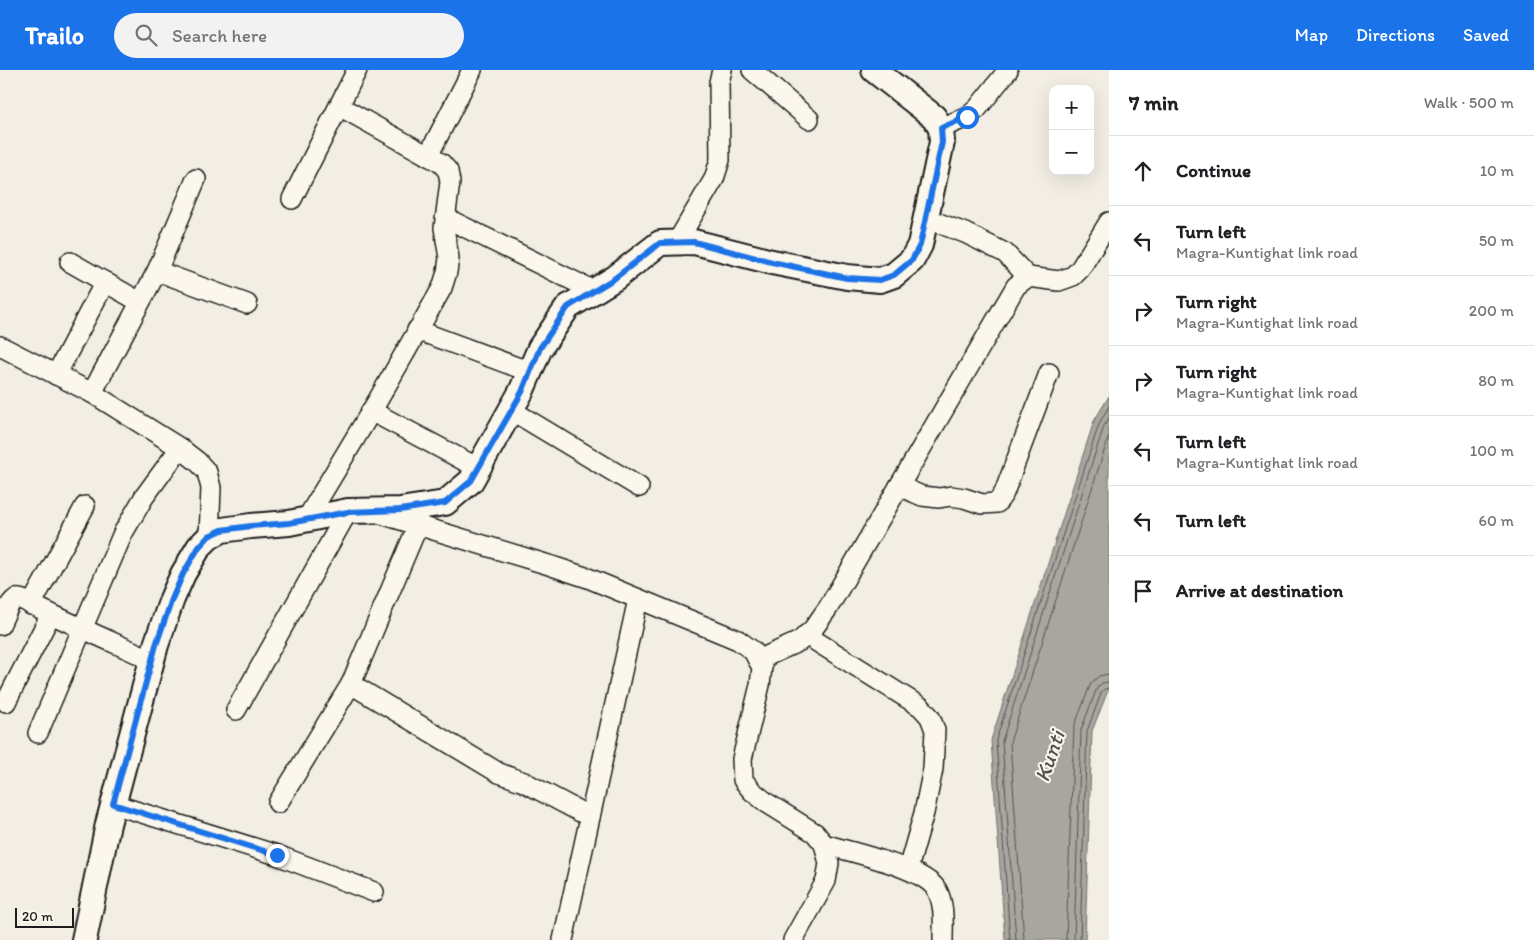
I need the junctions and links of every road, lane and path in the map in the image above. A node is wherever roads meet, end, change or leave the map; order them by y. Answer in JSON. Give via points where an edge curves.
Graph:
{"nodes":[{"id":1,"x":357,"y":70,"type":"edge"},
{"id":2,"x":472,"y":70,"type":"edge"},
{"id":3,"x":722,"y":70,"type":"edge"},
{"id":4,"x":752,"y":70,"type":"edge"},
{"id":5,"x":874,"y":70,"type":"edge"},
{"id":6,"x":1008,"y":70,"type":"edge"},
{"id":7,"x":339,"y":106,"type":"junction"},
{"id":8,"x":809,"y":119,"type":"dead end"},
{"id":9,"x":941,"y":128,"type":"junction"},
{"id":10,"x":428,"y":156,"type":"junction"},
{"id":11,"x":196,"y":179,"type":"dead end"},
{"id":12,"x":292,"y":199,"type":"dead end"},
{"id":13,"x":446,"y":218,"type":"junction"},
{"id":14,"x":925,"y":218,"type":"junction"},
{"id":15,"x":1109,"y":222,"type":"edge"},
{"id":16,"x":677,"y":242,"type":"junction"},
{"id":17,"x":70,"y":262,"type":"dead end"},
{"id":18,"x":157,"y":271,"type":"junction"},
{"id":19,"x":1028,"y":277,"type":"junction"},
{"id":20,"x":105,"y":282,"type":"junction"},
{"id":21,"x":594,"y":292,"type":"junction"},
{"id":22,"x":140,"y":302,"type":"junction"},
{"id":23,"x":246,"y":304,"type":"dead end"},
{"id":24,"x":417,"y":330,"type":"junction"},
{"id":25,"x":0,"y":346,"type":"edge"},
{"id":26,"x":530,"y":372,"type":"junction"},
{"id":27,"x":1049,"y":373,"type":"dead end"},
{"id":28,"x":56,"y":375,"type":"junction"},
{"id":29,"x":92,"y":393,"type":"junction"},
{"id":30,"x":511,"y":410,"type":"junction"},
{"id":31,"x":371,"y":411,"type":"junction"},
{"id":32,"x":180,"y":448,"type":"junction"},
{"id":33,"x":478,"y":468,"type":"junction"},
{"id":34,"x":899,"y":486,"type":"junction"},
{"id":35,"x":639,"y":487,"type":"dead end"},
{"id":36,"x":85,"y":506,"type":"dead end"},
{"id":37,"x":359,"y":511,"type":"junction"},
{"id":38,"x":306,"y":520,"type":"junction"},
{"id":39,"x":418,"y":525,"type":"junction"},
{"id":40,"x":209,"y":536,"type":"junction"},
{"id":41,"x":638,"y":599,"type":"junction"},
{"id":42,"x":32,"y":605,"type":"junction"},
{"id":43,"x":51,"y":614,"type":"junction"},
{"id":44,"x":0,"y":625,"type":"edge"},
{"id":45,"x":82,"y":629,"type":"junction"},
{"id":46,"x":806,"y":635,"type":"junction"},
{"id":47,"x":152,"y":660,"type":"junction"},
{"id":48,"x":758,"y":660,"type":"junction"},
{"id":49,"x":351,"y":684,"type":"junction"},
{"id":50,"x":6,"y":702,"type":"dead end"},
{"id":51,"x":236,"y":710,"type":"dead end"},
{"id":52,"x":38,"y":733,"type":"dead end"},
{"id":53,"x":278,"y":803,"type":"dead end"},
{"id":54,"x":113,"y":804,"type":"junction"},
{"id":55,"x":590,"y":817,"type":"junction"},
{"id":56,"x":824,"y":844,"type":"junction"},
{"id":57,"x":908,"y":869,"type":"junction"},
{"id":58,"x":374,"y":892,"type":"dead end"},
{"id":59,"x":84,"y":940,"type":"edge"},
{"id":60,"x":563,"y":940,"type":"edge"},
{"id":61,"x":793,"y":940,"type":"edge"},
{"id":62,"x":943,"y":940,"type":"edge"}],
"edges":[{"from":1,"to":7,"type":"street"},
{"from":2,"to":10,"type":"street"},
{"from":3,"to":16,"type":"street","via":[[719,82],[720,160],[714,178]]},
{"from":4,"to":8,"type":"street"},
{"from":5,"to":9,"type":"street","via":[[934,117]]},
{"from":6,"to":9,"type":"street","via":[[978,109]]},
{"from":7,"to":10,"type":"street"},
{"from":7,"to":12,"type":"street"},
{"from":9,"to":14,"type":"street","via":[[942,142]]},
{"from":10,"to":13,"type":"street","via":[[448,171]]},
{"from":11,"to":18,"type":"street"},
{"from":13,"to":21,"type":"street"},
{"from":13,"to":24,"type":"street","via":[[447,272],[442,288]]},
{"from":14,"to":16,"type":"street","via":[[920,245],[912,260],[894,275],[880,280],[847,278],[694,242]]},
{"from":14,"to":19,"type":"street","via":[[965,232],[1005,253]]},
{"from":15,"to":19,"type":"street","via":[[1073,276],[1059,281]]},
{"from":16,"to":21,"type":"street","via":[[660,243]]},
{"from":17,"to":20,"type":"street"},
{"from":18,"to":22,"type":"street"},
{"from":18,"to":23,"type":"street"},
{"from":19,"to":34,"type":"street","via":[[1016,286]]},
{"from":20,"to":22,"type":"street"},
{"from":20,"to":28,"type":"street"},
{"from":21,"to":26,"type":"street","via":[[568,307],[540,348]]},
{"from":22,"to":29,"type":"street"},
{"from":24,"to":26,"type":"street"},
{"from":24,"to":31,"type":"street"},
{"from":25,"to":28,"type":"street"},
{"from":26,"to":30,"type":"street"},
{"from":27,"to":34,"type":"street","via":[[1004,493],[997,503],[922,496]]},
{"from":28,"to":29,"type":"street"},
{"from":29,"to":32,"type":"street"},
{"from":30,"to":33,"type":"street"},
{"from":30,"to":35,"type":"street"},
{"from":31,"to":33,"type":"street"},
{"from":31,"to":38,"type":"street"},
{"from":32,"to":40,"type":"street","via":[[207,472],[211,488]]},
{"from":32,"to":45,"type":"street","via":[[144,497],[123,533]]},
{"from":33,"to":37,"type":"street","via":[[471,481],[445,503],[400,510]]},
{"from":34,"to":46,"type":"street","via":[[828,608]]},
{"from":36,"to":42,"type":"street"},
{"from":37,"to":38,"type":"street"},
{"from":37,"to":39,"type":"street"},
{"from":37,"to":51,"type":"street"},
{"from":38,"to":40,"type":"street","via":[[222,530]]},
{"from":39,"to":41,"type":"street","via":[[556,567]]},
{"from":39,"to":49,"type":"street"},
{"from":40,"to":47,"type":"street","via":[[183,574]]},
{"from":41,"to":48,"type":"street","via":[[738,640],[753,651]]},
{"from":41,"to":55,"type":"street"},
{"from":42,"to":43,"type":"street"},
{"from":42,"to":44,"type":"street","via":[[17,598],[12,601]]},
{"from":43,"to":45,"type":"street"},
{"from":43,"to":50,"type":"street"},
{"from":45,"to":47,"type":"street"},
{"from":45,"to":52,"type":"street"},
{"from":46,"to":48,"type":"street","via":[[800,641]]},
{"from":46,"to":57,"type":"street","via":[[921,707],[930,717],[935,730],[933,769]]},
{"from":47,"to":54,"type":"street"},
{"from":48,"to":56,"type":"street","via":[[762,667],[761,676],[742,759],[743,780],[767,804],[814,832]]},
{"from":49,"to":53,"type":"street"},
{"from":49,"to":55,"type":"street","via":[[499,773],[524,782]]},
{"from":54,"to":58,"type":"street","via":[[277,855]]},
{"from":54,"to":59,"type":"street"},
{"from":55,"to":60,"type":"street"},
{"from":56,"to":57,"type":"street"},
{"from":56,"to":61,"type":"street","via":[[829,862],[826,881]]},
{"from":57,"to":62,"type":"street","via":[[937,890],[942,907]]}]}
